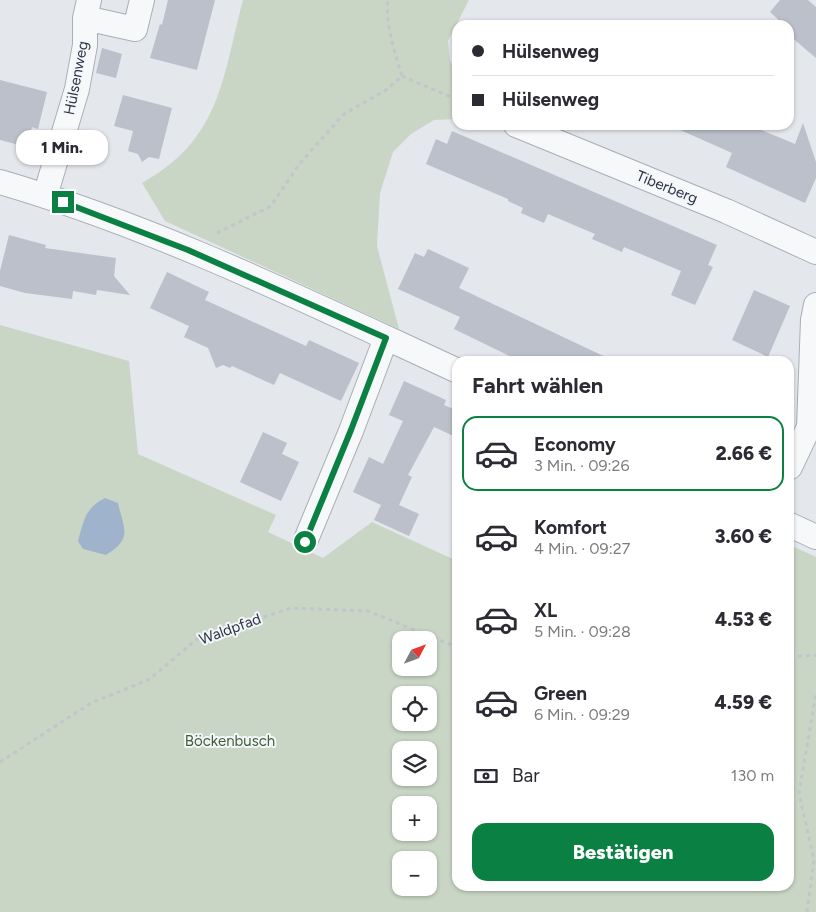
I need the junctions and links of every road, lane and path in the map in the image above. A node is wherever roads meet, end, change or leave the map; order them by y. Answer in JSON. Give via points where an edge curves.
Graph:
{"nodes":[{"id":1,"x":142,"y":0,"type":"edge"},
{"id":2,"x":388,"y":0,"type":"edge"},
{"id":3,"x":87,"y":9,"type":"edge"},
{"id":4,"x":402,"y":76,"type":"junction"},
{"id":5,"x":452,"y":97,"type":"edge"},
{"id":6,"x":528,"y":130,"type":"edge"},
{"id":7,"x":0,"y":182,"type":"edge"},
{"id":8,"x":46,"y":196,"type":"junction"},
{"id":9,"x":188,"y":250,"type":"junction"},
{"id":10,"x":816,"y":252,"type":"edge"},
{"id":11,"x":816,"y":305,"type":"edge"},
{"id":12,"x":386,"y":338,"type":"junction"},
{"id":13,"x":452,"y":368,"type":"edge"},
{"id":14,"x":794,"y":459,"type":"edge"},
{"id":15,"x":794,"y":527,"type":"edge"},
{"id":16,"x":816,"y":537,"type":"edge"},
{"id":17,"x":305,"y":542,"type":"dead end"},
{"id":18,"x":452,"y":645,"type":"edge"},
{"id":19,"x":816,"y":655,"type":"edge"},
{"id":20,"x":794,"y":657,"type":"edge"},
{"id":21,"x":816,"y":693,"type":"edge"},
{"id":22,"x":0,"y":762,"type":"edge"},
{"id":23,"x":807,"y":912,"type":"edge"}],
"edges":[{"from":1,"to":3,"type":"street","name":"Hülsenweg","via":[[134,29]]},
{"from":2,"to":4,"type":"path","via":[[393,46]]},
{"from":3,"to":8,"type":"street","name":"Hülsenweg","via":[[77,89]]},
{"from":4,"to":5,"type":"path"},
{"from":4,"to":9,"type":"path","via":[[386,90],[344,114],[300,163],[271,206]]},
{"from":6,"to":10,"type":"street","name":"Tiberberg","via":[[726,211]]},
{"from":7,"to":8,"type":"street"},
{"from":8,"to":9,"type":"street"},
{"from":9,"to":12,"type":"street"},
{"from":11,"to":14,"type":"street","via":[[809,427]]},
{"from":12,"to":13,"type":"street"},
{"from":12,"to":17,"type":"street"},
{"from":15,"to":16,"type":"street"},
{"from":18,"to":22,"type":"path","name":"Waldpfad","via":[[368,611],[291,608],[197,639],[150,679],[91,703]]},
{"from":19,"to":20,"type":"path"},
{"from":21,"to":23,"type":"path","via":[[799,793],[814,860]]}]}
